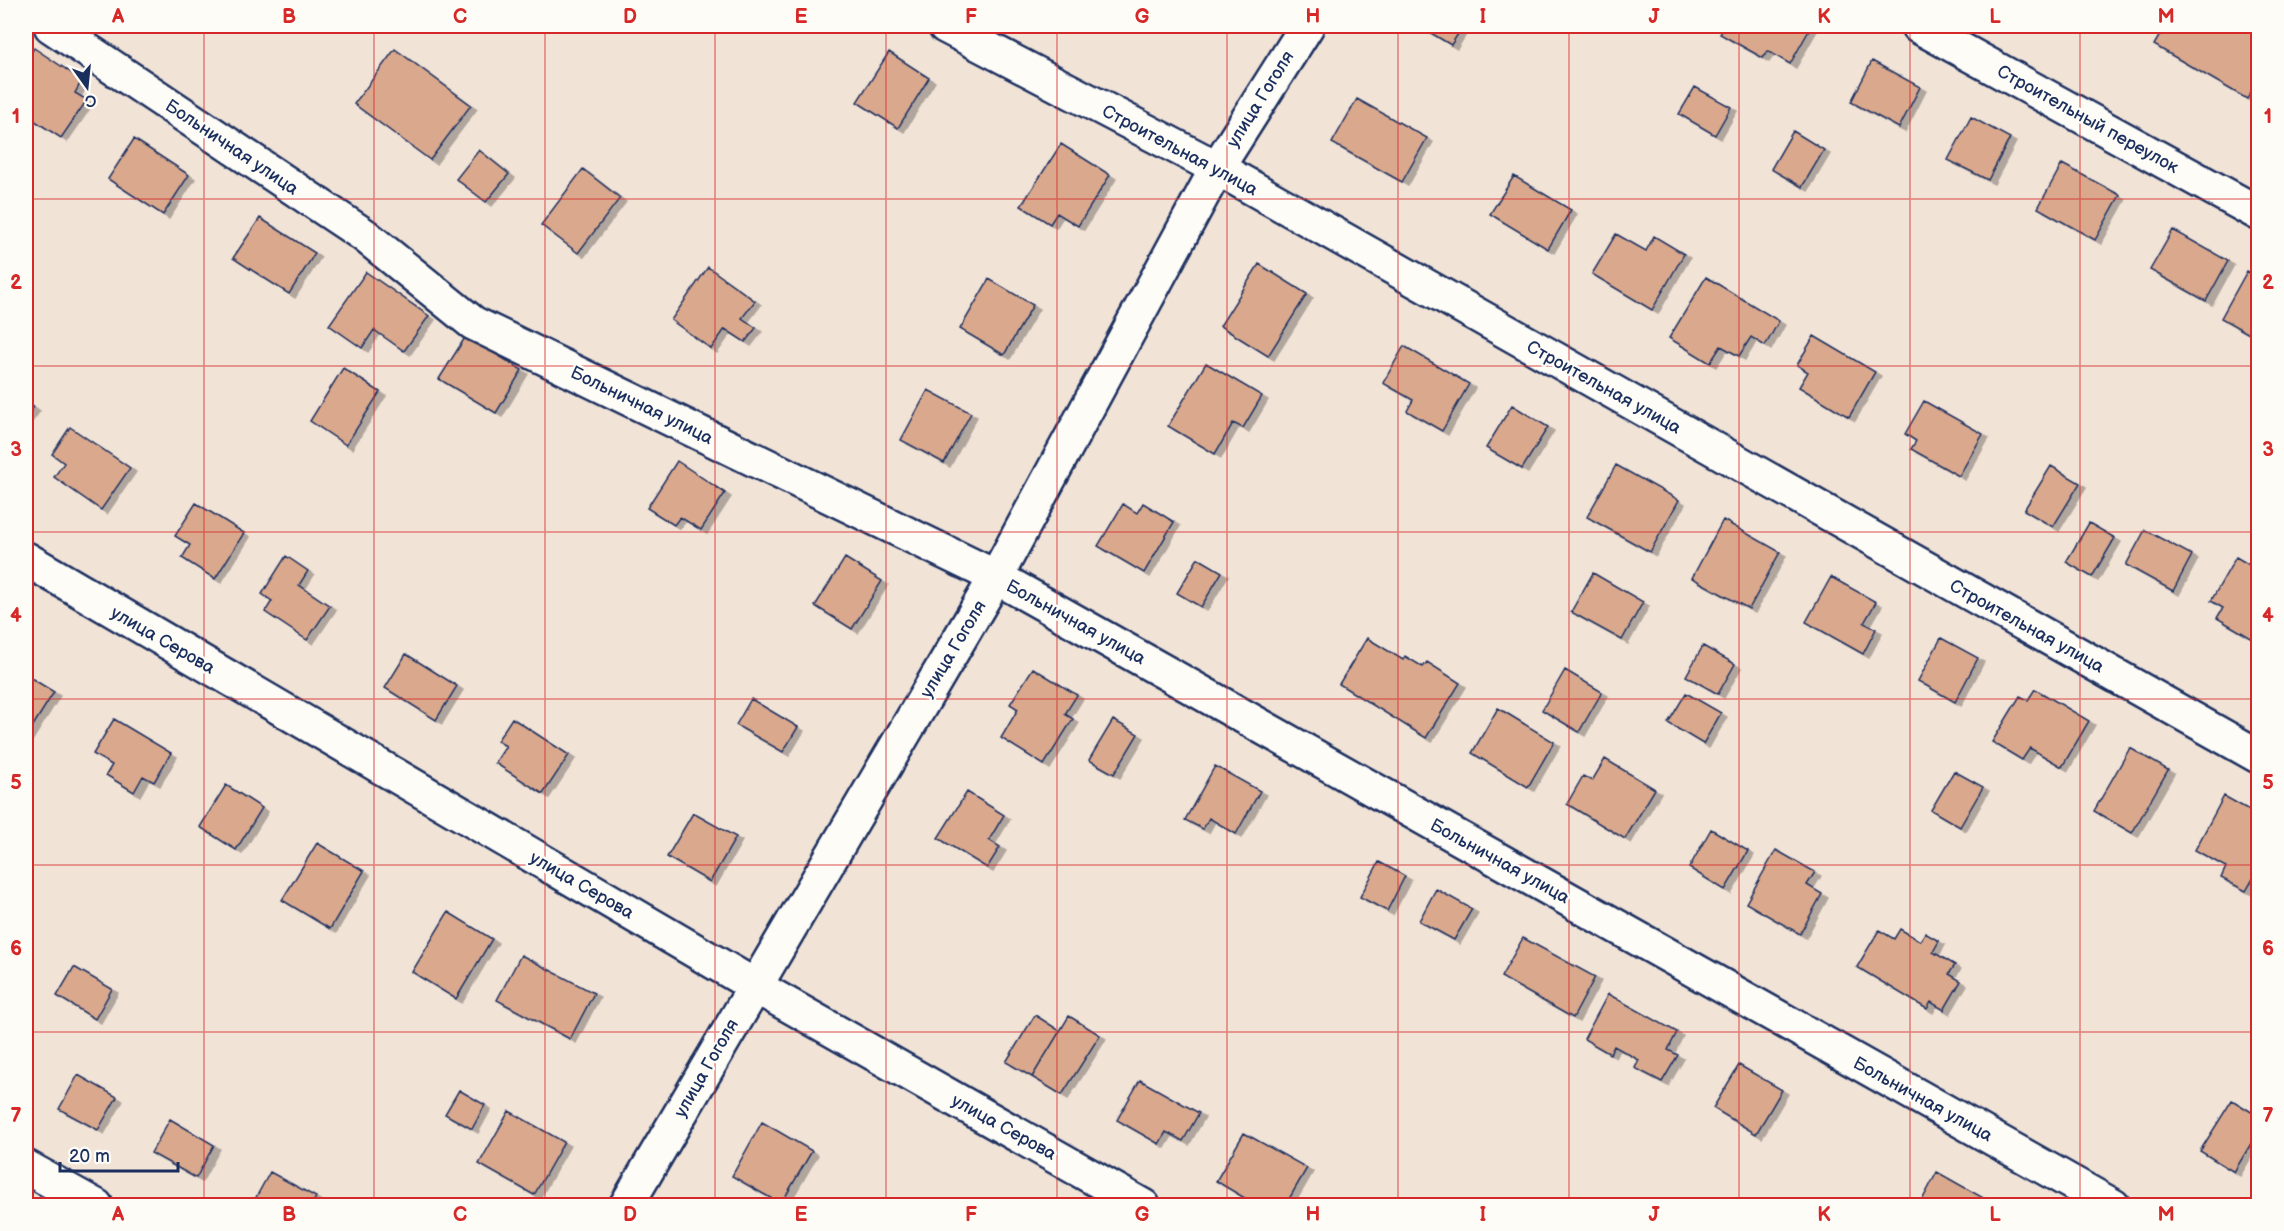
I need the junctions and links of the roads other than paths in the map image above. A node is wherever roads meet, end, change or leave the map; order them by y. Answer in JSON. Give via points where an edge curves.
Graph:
{"nodes":[{"id":1,"x":51,"y":26,"type":"edge"},
{"id":2,"x":945,"y":26,"type":"edge"},
{"id":3,"x":1307,"y":26,"type":"edge"},
{"id":4,"x":1918,"y":26,"type":"edge"},
{"id":5,"x":1217,"y":168,"type":"junction"},
{"id":6,"x":2259,"y":213,"type":"edge"},
{"id":7,"x":26,"y":559,"type":"edge"},
{"id":8,"x":996,"y":577,"type":"junction"},
{"id":9,"x":2259,"y":756,"type":"edge"},
{"id":10,"x":754,"y":986,"type":"junction"},
{"id":11,"x":26,"y":1167,"type":"edge"},
{"id":12,"x":96,"y":1206,"type":"edge"},
{"id":13,"x":626,"y":1206,"type":"edge"},
{"id":14,"x":1143,"y":1206,"type":"edge"},
{"id":15,"x":2113,"y":1206,"type":"edge"}],
"edges":[{"from":1,"to":8,"type":"street","name":"Больничная улица","via":[[364,235],[473,323]]},
{"from":2,"to":5,"type":"street","name":"Строительная улица"},
{"from":3,"to":5,"type":"street","name":"улица Гоголя"},
{"from":4,"to":6,"type":"street","name":"Строительный переулок"},
{"from":5,"to":8,"type":"street","name":"улица Гоголя"},
{"from":5,"to":9,"type":"street","name":"Строительная улица"},
{"from":7,"to":10,"type":"street","name":"улица Серова"},
{"from":8,"to":10,"type":"street","name":"улица Гоголя"},
{"from":8,"to":15,"type":"street","name":"Больничная улица"},
{"from":10,"to":13,"type":"street","name":"улица Гоголя"},
{"from":10,"to":14,"type":"street","name":"улица Серова"},
{"from":11,"to":12,"type":"street"}]}
